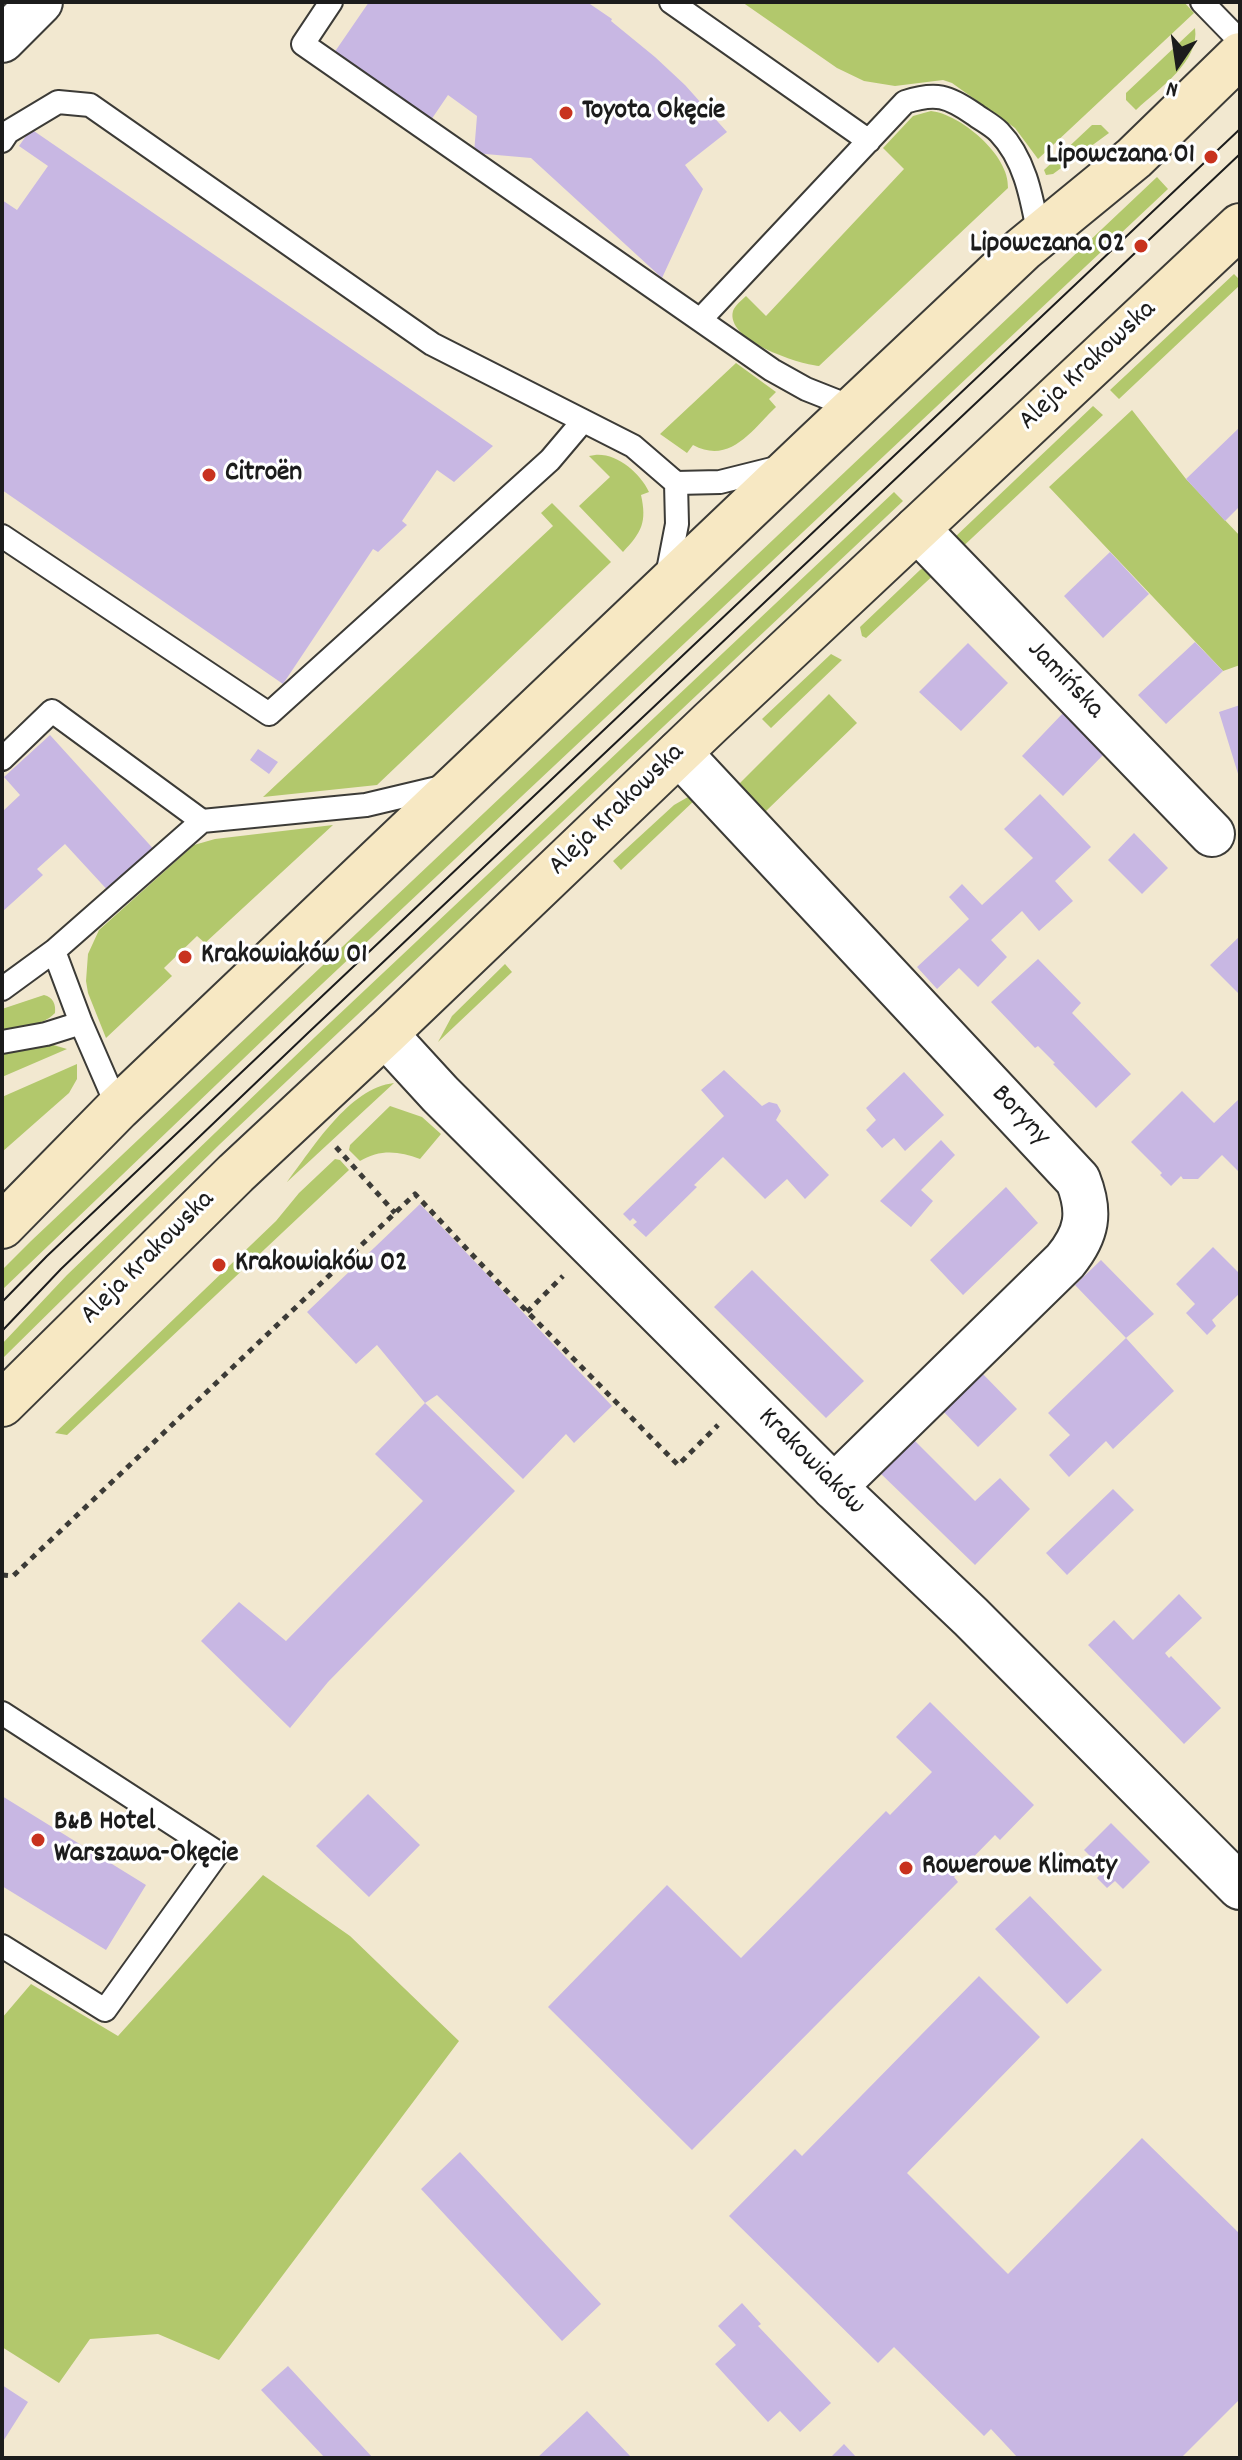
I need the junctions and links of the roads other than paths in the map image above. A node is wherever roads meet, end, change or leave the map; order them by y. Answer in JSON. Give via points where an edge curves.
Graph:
{"nodes":[{"id":1,"x":40,"y":2,"type":"edge"},
{"id":2,"x":331,"y":2,"type":"edge"},
{"id":3,"x":671,"y":2,"type":"edge"},
{"id":4,"x":1202,"y":2,"type":"edge"},
{"id":5,"x":2,"y":40,"type":"edge"},
{"id":6,"x":1240,"y":41,"type":"edge"},
{"id":7,"x":1240,"y":55,"type":"edge"},
{"id":8,"x":2,"y":141,"type":"edge"},
{"id":9,"x":869,"y":141,"type":"junction"},
{"id":10,"x":1240,"y":226,"type":"edge"},
{"id":11,"x":1039,"y":236,"type":"junction"},
{"id":12,"x":700,"y":320,"type":"junction"},
{"id":13,"x":854,"y":408,"type":"junction"},
{"id":14,"x":583,"y":421,"type":"junction"},
{"id":15,"x":797,"y":462,"type":"junction"},
{"id":16,"x":676,"y":483,"type":"junction"},
{"id":17,"x":917,"y":529,"type":"junction"},
{"id":18,"x":2,"y":536,"type":"edge"},
{"id":19,"x":664,"y":590,"type":"junction"},
{"id":20,"x":679,"y":753,"type":"junction"},
{"id":21,"x":2,"y":759,"type":"edge"},
{"id":22,"x":463,"y":781,"type":"junction"},
{"id":23,"x":202,"y":821,"type":"junction"},
{"id":24,"x":1212,"y":834,"type":"dead end"},
{"id":25,"x":54,"y":951,"type":"junction"},
{"id":26,"x":7,"y":980,"type":"edge"},
{"id":27,"x":81,"y":1023,"type":"junction"},
{"id":28,"x":385,"y":1034,"type":"junction"},
{"id":29,"x":2,"y":1042,"type":"edge"},
{"id":30,"x":118,"y":1108,"type":"junction"},
{"id":31,"x":2,"y":1226,"type":"edge"},
{"id":32,"x":2,"y":1404,"type":"edge"},
{"id":33,"x":834,"y":1487,"type":"junction"},
{"id":34,"x":2,"y":1713,"type":"edge"},
{"id":35,"x":1240,"y":1887,"type":"edge"},
{"id":36,"x":2,"y":1946,"type":"edge"}],
"edges":[{"from":1,"to":5,"type":"street"},
{"from":2,"to":12,"type":"lane","via":[[303,44]]},
{"from":3,"to":9,"type":"lane"},
{"from":4,"to":6,"type":"lane"},
{"from":7,"to":11,"type":"main road","via":[[1134,158]]},
{"from":8,"to":14,"type":"lane","via":[[58,102],[90,105],[432,344]]},
{"from":9,"to":11,"type":"lane","via":[[905,102],[938,95],[954,100],[999,132],[1016,154]]},
{"from":9,"to":12,"type":"lane"},
{"from":10,"to":17,"type":"main road","name":"Aleja Krakowska"},
{"from":11,"to":13,"type":"main road"},
{"from":12,"to":13,"type":"lane","via":[[772,370]]},
{"from":13,"to":15,"type":"main road"},
{"from":14,"to":16,"type":"lane","via":[[633,446]]},
{"from":14,"to":18,"type":"lane","via":[[550,460],[269,714]]},
{"from":15,"to":16,"type":"lane","via":[[720,482]]},
{"from":15,"to":19,"type":"main road"},
{"from":16,"to":19,"type":"lane","via":[[677,524]]},
{"from":17,"to":20,"type":"main road","name":"Aleja Krakowska"},
{"from":17,"to":24,"type":"street","name":"Jamińska"},
{"from":19,"to":22,"type":"main road"},
{"from":20,"to":28,"type":"main road","name":"Aleja Krakowska"},
{"from":20,"to":33,"type":"street","name":"Boryny","via":[[1078,1180],[1086,1201],[1078,1245],[1065,1261]]},
{"from":21,"to":23,"type":"lane","via":[[52,711]]},
{"from":22,"to":23,"type":"lane","via":[[366,805]]},
{"from":22,"to":30,"type":"main road"},
{"from":23,"to":25,"type":"lane"},
{"from":25,"to":26,"type":"lane"},
{"from":25,"to":27,"type":"lane"},
{"from":27,"to":29,"type":"lane"},
{"from":27,"to":30,"type":"lane"},
{"from":28,"to":32,"type":"main road","name":"Aleja Krakowska"},
{"from":28,"to":33,"type":"street","name":"Krakowiaków"},
{"from":30,"to":31,"type":"main road"},
{"from":33,"to":35,"type":"street","name":"Krakowiaków"},
{"from":34,"to":36,"type":"lane","via":[[218,1853],[105,2010]]}]}
